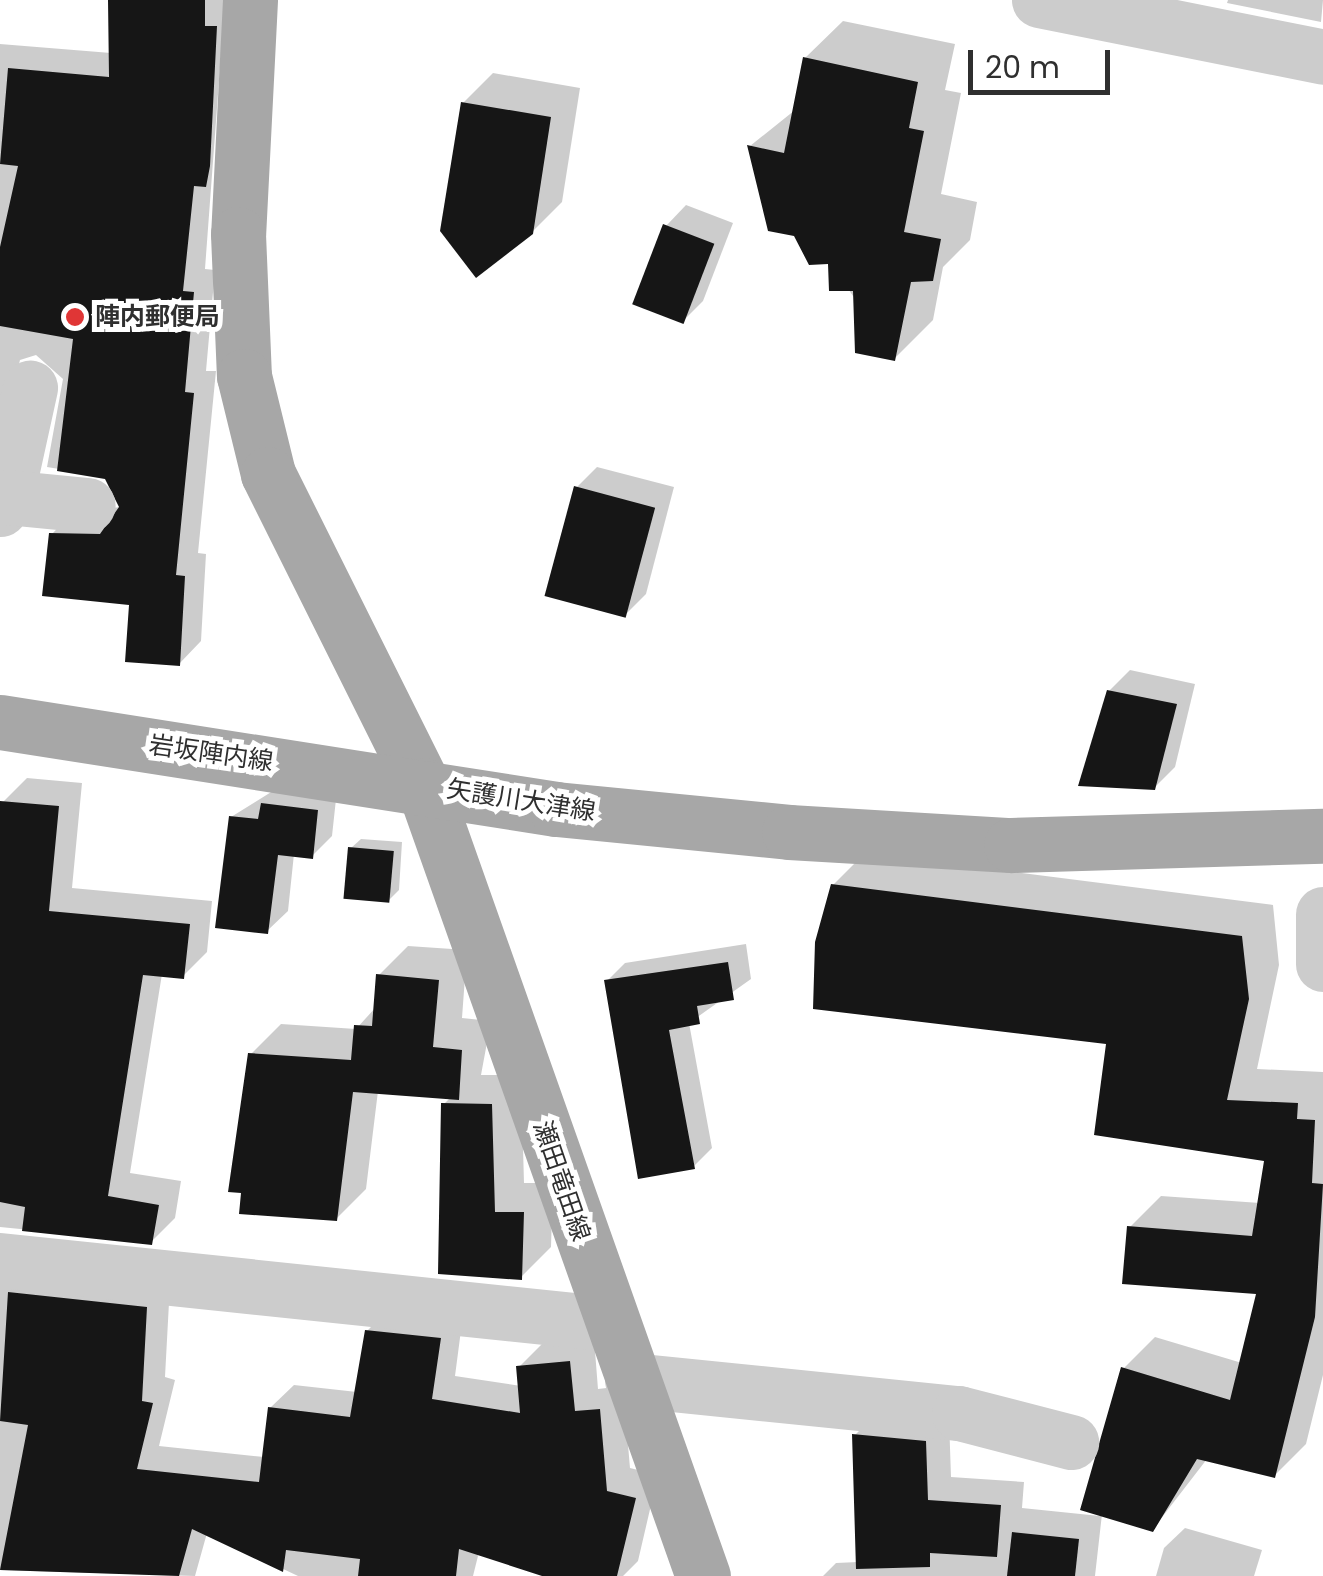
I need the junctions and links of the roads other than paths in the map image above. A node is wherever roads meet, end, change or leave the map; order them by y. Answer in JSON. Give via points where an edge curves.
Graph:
{"nodes":[{"id":1,"x":250,"y":0,"type":"edge"},
{"id":2,"x":1039,"y":0,"type":"edge"},
{"id":3,"x":1323,"y":57,"type":"edge"},
{"id":4,"x":30,"y":388,"type":"dead end"},
{"id":5,"x":3,"y":503,"type":"edge"},
{"id":6,"x":88,"y":505,"type":"dead end"},
{"id":7,"x":0,"y":722,"type":"edge"},
{"id":8,"x":422,"y":786,"type":"junction"},
{"id":9,"x":1323,"y":836,"type":"edge"},
{"id":10,"x":1323,"y":914,"type":"edge"},
{"id":11,"x":1323,"y":964,"type":"edge"},
{"id":12,"x":0,"y":1260,"type":"edge"},
{"id":13,"x":611,"y":1324,"type":"junction"},
{"id":14,"x":632,"y":1380,"type":"junction"},
{"id":15,"x":1071,"y":1442,"type":"dead end"},
{"id":16,"x":703,"y":1576,"type":"edge"}],
"edges":[{"from":1,"to":8,"type":"main road","name":"矢護川大津線","via":[[238,234],[244,376],[268,474]]},
{"from":2,"to":3,"type":"street"},
{"from":4,"to":5,"type":"street"},
{"from":5,"to":6,"type":"street"},
{"from":7,"to":8,"type":"main road","name":"岩坂陣内線"},
{"from":8,"to":9,"type":"main road","name":"矢護川大津線","via":[[576,811],[993,844]]},
{"from":8,"to":13,"type":"main road","name":"瀬田竜田線"},
{"from":10,"to":11,"type":"street"},
{"from":12,"to":13,"type":"street"},
{"from":13,"to":14,"type":"main road","name":"瀬田竜田線"},
{"from":14,"to":15,"type":"street","via":[[959,1413]]},
{"from":14,"to":16,"type":"main road","name":"瀬田竜田線"}]}
